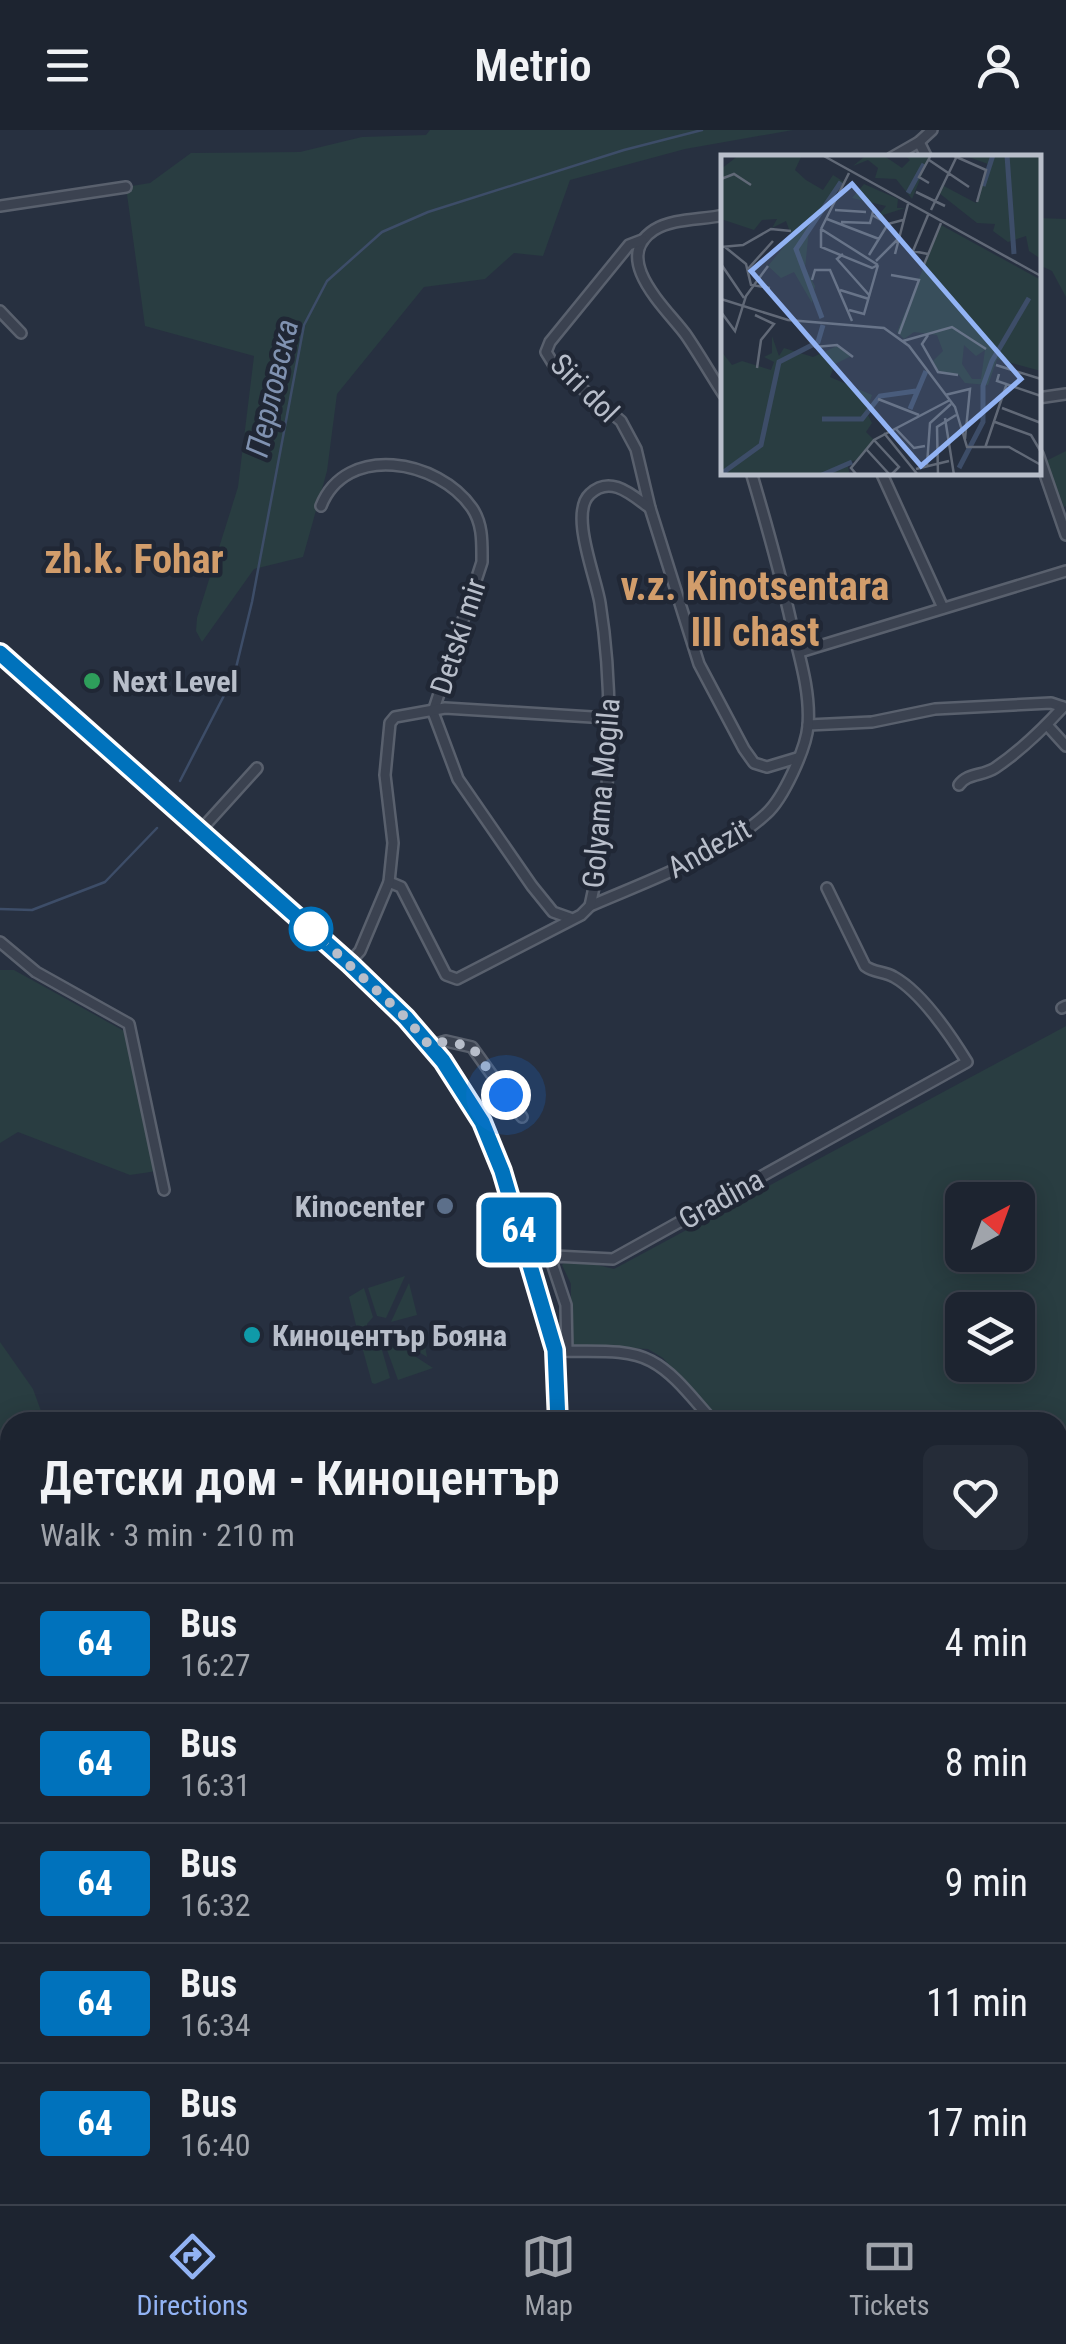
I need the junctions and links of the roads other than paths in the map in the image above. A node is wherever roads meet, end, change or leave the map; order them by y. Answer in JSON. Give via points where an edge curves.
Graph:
{"nodes":[{"id":1,"x":932,"y":130,"type":"edge"},
{"id":2,"x":920,"y":142,"type":"junction"},
{"id":3,"x":896,"y":155,"type":"edge"},
{"id":4,"x":926,"y":155,"type":"edge"},
{"id":5,"x":126,"y":187,"type":"dead end"},
{"id":6,"x":0,"y":206,"type":"edge"},
{"id":7,"x":721,"y":216,"type":"edge"},
{"id":8,"x":642,"y":240,"type":"junction"},
{"id":9,"x":0,"y":311,"type":"edge"},
{"id":10,"x":21,"y":333,"type":"dead end"},
{"id":11,"x":721,"y":390,"type":"edge"},
{"id":12,"x":1066,"y":394,"type":"edge"},
{"id":13,"x":1041,"y":398,"type":"edge"},
{"id":14,"x":1041,"y":463,"type":"edge"},
{"id":15,"x":752,"y":475,"type":"edge"},
{"id":16,"x":882,"y":475,"type":"edge"},
{"id":17,"x":320,"y":506,"type":"dead end"},
{"id":18,"x":650,"y":508,"type":"junction"},
{"id":19,"x":1066,"y":535,"type":"edge"},
{"id":20,"x":1066,"y":571,"type":"edge"},
{"id":21,"x":943,"y":608,"type":"junction"},
{"id":22,"x":800,"y":652,"type":"junction"},
{"id":23,"x":0,"y":653,"type":"edge"},
{"id":24,"x":1064,"y":706,"type":"edge"},
{"id":25,"x":433,"y":712,"type":"junction"},
{"id":26,"x":608,"y":718,"type":"junction"},
{"id":27,"x":808,"y":725,"type":"junction"},
{"id":28,"x":1048,"y":725,"type":"junction"},
{"id":29,"x":1066,"y":746,"type":"edge"},
{"id":30,"x":798,"y":757,"type":"junction"},
{"id":31,"x":257,"y":768,"type":"dead end"},
{"id":32,"x":958,"y":786,"type":"dead end"},
{"id":33,"x":199,"y":832,"type":"junction"},
{"id":34,"x":389,"y":882,"type":"junction"},
{"id":35,"x":828,"y":888,"type":"dead end"},
{"id":36,"x":590,"y":906,"type":"junction"},
{"id":37,"x":570,"y":918,"type":"junction"},
{"id":38,"x":0,"y":942,"type":"edge"},
{"id":39,"x":350,"y":964,"type":"junction"},
{"id":40,"x":430,"y":1046,"type":"junction"},
{"id":41,"x":522,"y":1117,"type":"dead end"},
{"id":42,"x":164,"y":1190,"type":"dead end"},
{"id":43,"x":561,"y":1351,"type":"junction"},
{"id":44,"x":558,"y":1412,"type":"edge"},
{"id":45,"x":705,"y":1412,"type":"edge"}],
"edges":[{"from":1,"to":2,"type":"street"},
{"from":2,"to":3,"type":"street"},
{"from":2,"to":4,"type":"street"},
{"from":5,"to":6,"type":"street"},
{"from":7,"to":8,"type":"street","via":[[665,224]]},
{"from":8,"to":11,"type":"street","via":[[638,262],[645,284]]},
{"from":8,"to":18,"type":"street","name":"Siri dol","via":[[629,245],[546,352],[621,421],[636,449]]},
{"from":9,"to":10,"type":"street"},
{"from":12,"to":13,"type":"street"},
{"from":14,"to":19,"type":"street"},
{"from":15,"to":22,"type":"street"},
{"from":16,"to":21,"type":"street"},
{"from":17,"to":25,"type":"street","name":"Detski mir","via":[[338,479],[391,463],[422,471],[472,508],[482,562]]},
{"from":18,"to":26,"type":"street","name":"Golyama Mogila","via":[[620,487],[602,486],[588,494],[580,511],[610,681]]},
{"from":18,"to":30,"type":"street","via":[[699,664],[744,749],[767,767]]},
{"from":20,"to":21,"type":"street"},
{"from":21,"to":22,"type":"street"},
{"from":22,"to":27,"type":"street"},
{"from":23,"to":33,"type":"main road"},
{"from":24,"to":27,"type":"street","via":[[935,710]]},
{"from":24,"to":28,"type":"street"},
{"from":25,"to":26,"type":"street"},
{"from":25,"to":34,"type":"street","name":"Detski mir","via":[[401,715],[390,723]]},
{"from":25,"to":37,"type":"street","name":"Golyama Mogila","via":[[458,779],[532,886],[553,912]]},
{"from":26,"to":36,"type":"street","name":"Golyama Mogila","via":[[604,816]]},
{"from":27,"to":30,"type":"street"},
{"from":28,"to":29,"type":"street"},
{"from":28,"to":32,"type":"street","via":[[992,770]]},
{"from":30,"to":36,"type":"street","name":"Andezit","via":[[778,802],[763,817],[696,859]]},
{"from":31,"to":33,"type":"street"},
{"from":33,"to":39,"type":"main road"},
{"from":34,"to":37,"type":"street","via":[[401,887],[446,975],[457,979]]},
{"from":34,"to":39,"type":"street","name":"Detski mir"},
{"from":35,"to":43,"type":"street","name":"Gradina","via":[[865,966],[897,978],[967,1062],[613,1260],[555,1256],[566,1305]]},
{"from":36,"to":37,"type":"street","name":"Golyama Mogila"},
{"from":38,"to":42,"type":"street","via":[[36,972],[129,1024]]},
{"from":39,"to":40,"type":"main road"},
{"from":40,"to":41,"type":"street","via":[[446,1041],[472,1047]]},
{"from":40,"to":43,"type":"main road","via":[[482,1122]]},
{"from":43,"to":44,"type":"main road"},
{"from":43,"to":45,"type":"street","via":[[652,1361]]}]}
